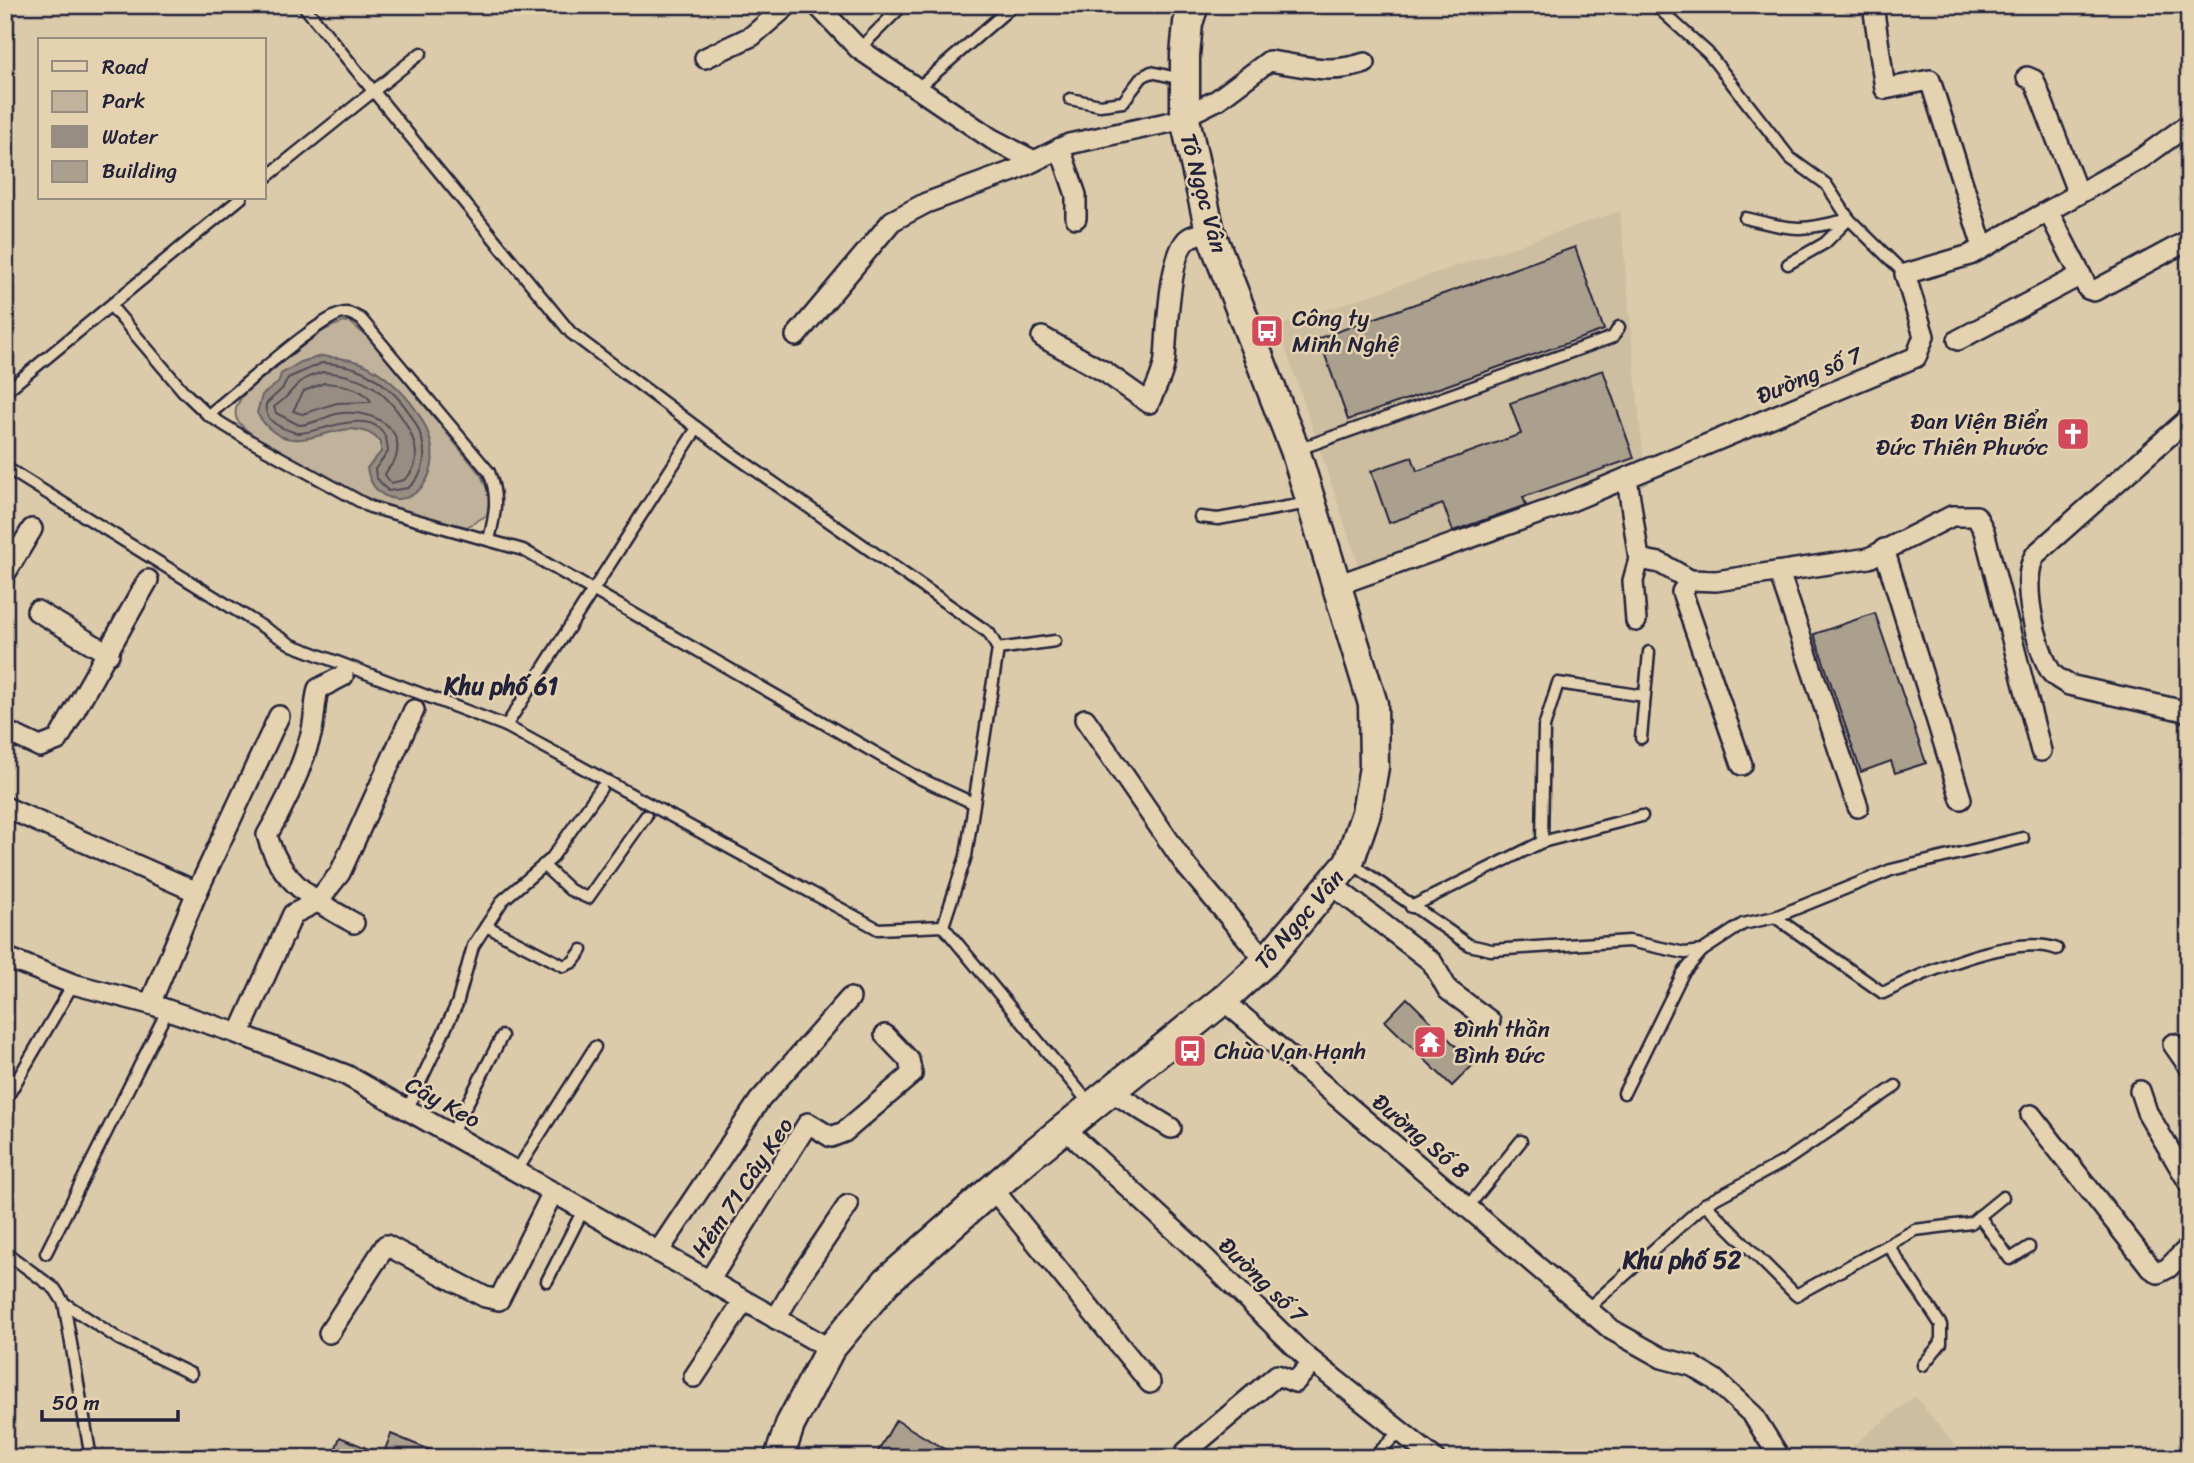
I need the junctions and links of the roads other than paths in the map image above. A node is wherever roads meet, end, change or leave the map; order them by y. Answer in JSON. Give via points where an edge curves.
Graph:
{"nodes":[{"id":1,"x":303,"y":5,"type":"edge"},
{"id":2,"x":788,"y":5,"type":"edge"},
{"id":3,"x":817,"y":5,"type":"edge"},
{"id":4,"x":903,"y":5,"type":"edge"},
{"id":5,"x":1194,"y":5,"type":"edge"},
{"id":6,"x":1655,"y":5,"type":"edge"},
{"id":7,"x":1873,"y":5,"type":"edge"},
{"id":8,"x":1009,"y":9,"type":"dead end"},
{"id":9,"x":859,"y":49,"type":"junction"},
{"id":10,"x":421,"y":53,"type":"dead end"},
{"id":11,"x":705,"y":58,"type":"dead end"},
{"id":12,"x":1365,"y":63,"type":"dead end"},
{"id":13,"x":2027,"y":77,"type":"dead end"},
{"id":14,"x":1185,"y":80,"type":"junction"},
{"id":15,"x":918,"y":88,"type":"junction"},
{"id":16,"x":372,"y":91,"type":"junction"},
{"id":17,"x":1070,"y":99,"type":"dead end"},
{"id":18,"x":1185,"y":118,"type":"junction"},
{"id":19,"x":2189,"y":124,"type":"edge"},
{"id":20,"x":1060,"y":148,"type":"junction"},
{"id":21,"x":1034,"y":162,"type":"junction"},
{"id":22,"x":266,"y":177,"type":"edge"},
{"id":23,"x":2078,"y":194,"type":"junction"},
{"id":24,"x":239,"y":200,"type":"edge"},
{"id":25,"x":2048,"y":211,"type":"junction"},
{"id":26,"x":1076,"y":218,"type":"dead end"},
{"id":27,"x":1745,"y":218,"type":"dead end"},
{"id":28,"x":1849,"y":219,"type":"junction"},
{"id":29,"x":1210,"y":231,"type":"junction"},
{"id":30,"x":2189,"y":240,"type":"edge"},
{"id":31,"x":1983,"y":247,"type":"junction"},
{"id":32,"x":1788,"y":264,"type":"dead end"},
{"id":33,"x":1905,"y":274,"type":"junction"},
{"id":34,"x":2081,"y":275,"type":"junction"},
{"id":35,"x":111,"y":306,"type":"junction"},
{"id":36,"x":1619,"y":327,"type":"dead end"},
{"id":37,"x":796,"y":336,"type":"dead end"},
{"id":38,"x":1042,"y":337,"type":"dead end"},
{"id":39,"x":1958,"y":340,"type":"dead end"},
{"id":40,"x":5,"y":392,"type":"edge"},
{"id":41,"x":208,"y":415,"type":"junction"},
{"id":42,"x":2189,"y":418,"type":"edge"},
{"id":43,"x":697,"y":428,"type":"junction"},
{"id":44,"x":1295,"y":450,"type":"junction"},
{"id":45,"x":5,"y":467,"type":"edge"},
{"id":46,"x":1627,"y":478,"type":"junction"},
{"id":47,"x":1313,"y":502,"type":"junction"},
{"id":48,"x":1200,"y":517,"type":"dead end"},
{"id":49,"x":32,"y":529,"type":"dead end"},
{"id":50,"x":489,"y":540,"type":"junction"},
{"id":51,"x":1884,"y":549,"type":"junction"},
{"id":52,"x":1639,"y":559,"type":"junction"},
{"id":53,"x":1779,"y":572,"type":"junction"},
{"id":54,"x":5,"y":574,"type":"edge"},
{"id":55,"x":148,"y":580,"type":"dead end"},
{"id":56,"x":1690,"y":580,"type":"junction"},
{"id":57,"x":1337,"y":585,"type":"junction"},
{"id":58,"x":592,"y":590,"type":"junction"},
{"id":59,"x":37,"y":611,"type":"dead end"},
{"id":60,"x":1636,"y":621,"type":"dead end"},
{"id":61,"x":1055,"y":641,"type":"dead end"},
{"id":62,"x":998,"y":649,"type":"junction"},
{"id":63,"x":1649,"y":652,"type":"dead end"},
{"id":64,"x":109,"y":654,"type":"junction"},
{"id":65,"x":343,"y":676,"type":"dead end"},
{"id":66,"x":1644,"y":696,"type":"junction"},
{"id":67,"x":414,"y":710,"type":"dead end"},
{"id":68,"x":2189,"y":712,"type":"edge"},
{"id":69,"x":279,"y":716,"type":"dead end"},
{"id":70,"x":1085,"y":719,"type":"dead end"},
{"id":71,"x":506,"y":726,"type":"junction"},
{"id":72,"x":7,"y":736,"type":"edge"},
{"id":73,"x":1641,"y":738,"type":"dead end"},
{"id":74,"x":2041,"y":751,"type":"dead end"},
{"id":75,"x":1742,"y":765,"type":"dead end"},
{"id":76,"x":601,"y":788,"type":"dead end"},
{"id":77,"x":1961,"y":799,"type":"dead end"},
{"id":78,"x":973,"y":803,"type":"junction"},
{"id":79,"x":5,"y":807,"type":"edge"},
{"id":80,"x":1858,"y":807,"type":"dead end"},
{"id":81,"x":646,"y":817,"type":"dead end"},
{"id":82,"x":1642,"y":817,"type":"dead end"},
{"id":83,"x":2023,"y":838,"type":"dead end"},
{"id":84,"x":1542,"y":842,"type":"junction"},
{"id":85,"x":1349,"y":862,"type":"junction"},
{"id":86,"x":543,"y":865,"type":"junction"},
{"id":87,"x":1331,"y":884,"type":"junction"},
{"id":88,"x":197,"y":892,"type":"junction"},
{"id":89,"x":317,"y":902,"type":"junction"},
{"id":90,"x":1411,"y":907,"type":"junction"},
{"id":91,"x":1775,"y":917,"type":"junction"},
{"id":92,"x":354,"y":923,"type":"dead end"},
{"id":93,"x":486,"y":926,"type":"junction"},
{"id":94,"x":943,"y":926,"type":"junction"},
{"id":95,"x":2057,"y":949,"type":"dead end"},
{"id":96,"x":582,"y":950,"type":"dead end"},
{"id":97,"x":1702,"y":951,"type":"junction"},
{"id":98,"x":5,"y":957,"type":"edge"},
{"id":99,"x":1266,"y":961,"type":"junction"},
{"id":100,"x":73,"y":984,"type":"junction"},
{"id":101,"x":850,"y":998,"type":"dead end"},
{"id":102,"x":1223,"y":1000,"type":"junction"},
{"id":103,"x":159,"y":1008,"type":"junction"},
{"id":104,"x":1490,"y":1021,"type":"dead end"},
{"id":105,"x":239,"y":1034,"type":"junction"},
{"id":106,"x":885,"y":1035,"type":"dead end"},
{"id":107,"x":502,"y":1036,"type":"dead end"},
{"id":108,"x":2173,"y":1044,"type":"dead end"},
{"id":109,"x":595,"y":1047,"type":"dead end"},
{"id":110,"x":2189,"y":1067,"type":"edge"},
{"id":111,"x":1896,"y":1086,"type":"dead end"},
{"id":112,"x":2140,"y":1091,"type":"dead end"},
{"id":113,"x":1624,"y":1093,"type":"dead end"},
{"id":114,"x":6,"y":1098,"type":"edge"},
{"id":115,"x":1103,"y":1100,"type":"junction"},
{"id":116,"x":407,"y":1110,"type":"junction"},
{"id":117,"x":2031,"y":1115,"type":"dead end"},
{"id":118,"x":1171,"y":1128,"type":"dead end"},
{"id":119,"x":1065,"y":1129,"type":"junction"},
{"id":120,"x":452,"y":1135,"type":"junction"},
{"id":121,"x":1521,"y":1140,"type":"dead end"},
{"id":122,"x":516,"y":1172,"type":"junction"},
{"id":123,"x":2189,"y":1182,"type":"edge"},
{"id":124,"x":993,"y":1189,"type":"junction"},
{"id":125,"x":553,"y":1192,"type":"junction"},
{"id":126,"x":2003,"y":1197,"type":"dead end"},
{"id":127,"x":1705,"y":1204,"type":"junction"},
{"id":128,"x":848,"y":1205,"type":"dead end"},
{"id":129,"x":1467,"y":1208,"type":"junction"},
{"id":130,"x":583,"y":1210,"type":"junction"},
{"id":131,"x":1979,"y":1216,"type":"junction"},
{"id":132,"x":1888,"y":1245,"type":"junction"},
{"id":133,"x":2029,"y":1247,"type":"dead end"},
{"id":134,"x":2189,"y":1247,"type":"edge"},
{"id":135,"x":5,"y":1252,"type":"edge"},
{"id":136,"x":658,"y":1252,"type":"junction"},
{"id":137,"x":46,"y":1253,"type":"dead end"},
{"id":138,"x":547,"y":1281,"type":"dead end"},
{"id":139,"x":709,"y":1281,"type":"junction"},
{"id":140,"x":744,"y":1301,"type":"junction"},
{"id":141,"x":64,"y":1303,"type":"junction"},
{"id":142,"x":1587,"y":1310,"type":"junction"},
{"id":143,"x":776,"y":1319,"type":"junction"},
{"id":144,"x":329,"y":1333,"type":"dead end"},
{"id":145,"x":830,"y":1349,"type":"junction"},
{"id":146,"x":1313,"y":1362,"type":"junction"},
{"id":147,"x":1923,"y":1365,"type":"dead end"},
{"id":148,"x":191,"y":1374,"type":"dead end"},
{"id":149,"x":694,"y":1377,"type":"dead end"},
{"id":150,"x":1150,"y":1383,"type":"dead end"},
{"id":151,"x":1400,"y":1431,"type":"junction"},
{"id":152,"x":1186,"y":1452,"type":"dead end"},
{"id":153,"x":91,"y":1458,"type":"edge"},
{"id":154,"x":779,"y":1458,"type":"edge"},
{"id":155,"x":1374,"y":1458,"type":"edge"},
{"id":156,"x":1434,"y":1458,"type":"edge"},
{"id":157,"x":1780,"y":1458,"type":"edge"}],
"edges":[{"from":1,"to":16,"type":"lane"},
{"from":2,"to":11,"type":"street","via":[[752,36]]},
{"from":3,"to":9,"type":"street"},
{"from":4,"to":9,"type":"lane"},
{"from":5,"to":14,"type":"main road","name":"Tô Ngọc Vân","via":[[1188,23]]},
{"from":6,"to":28,"type":"lane","via":[[1708,53],[1790,158],[1826,184]]},
{"from":7,"to":31,"type":"street","via":[[1885,89],[1930,80]]},
{"from":8,"to":15,"type":"lane"},
{"from":9,"to":15,"type":"street"},
{"from":10,"to":16,"type":"lane"},
{"from":12,"to":18,"type":"street","via":[[1310,71],[1269,61]]},
{"from":13,"to":23,"type":"street","via":[[2034,80]]},
{"from":14,"to":17,"type":"lane","via":[[1151,72],[1142,76],[1123,102],[1100,105]]},
{"from":14,"to":18,"type":"main road","name":"Tô Ngọc Vân"},
{"from":15,"to":21,"type":"street"},
{"from":16,"to":22,"type":"lane"},
{"from":16,"to":43,"type":"lane","via":[[571,333]]},
{"from":18,"to":20,"type":"street"},
{"from":18,"to":29,"type":"main road","name":"Tô Ngọc Vân"},
{"from":19,"to":23,"type":"street","via":[[2142,158]]},
{"from":20,"to":21,"type":"street"},
{"from":20,"to":26,"type":"street","via":[[1076,195]]},
{"from":21,"to":37,"type":"street","via":[[926,203],[892,221]]},
{"from":23,"to":25,"type":"street"},
{"from":24,"to":35,"type":"lane"},
{"from":25,"to":31,"type":"street"},
{"from":25,"to":34,"type":"street"},
{"from":27,"to":28,"type":"lane","via":[[1784,229],[1809,230]]},
{"from":28,"to":32,"type":"lane","via":[[1825,243]]},
{"from":28,"to":33,"type":"lane"},
{"from":29,"to":38,"type":"street","via":[[1183,245],[1164,334],[1166,360],[1149,403]]},
{"from":29,"to":44,"type":"main road","name":"Tô Ngọc Vân"},
{"from":30,"to":34,"type":"street","via":[[2094,291]]},
{"from":31,"to":33,"type":"street"},
{"from":33,"to":46,"type":"street","name":"Đường số 7","via":[[1924,336],[1916,357]]},
{"from":34,"to":39,"type":"street"},
{"from":35,"to":40,"type":"lane"},
{"from":35,"to":41,"type":"lane"},
{"from":36,"to":44,"type":"lane","via":[[1613,337]]},
{"from":41,"to":50,"type":"lane","via":[[370,507]]},
{"from":41,"to":50,"type":"lane","via":[[333,316],[345,312],[361,319],[489,472],[496,489],[496,509]]},
{"from":42,"to":68,"type":"street","via":[[2036,554],[2027,578],[2053,675],[2069,685]]},
{"from":43,"to":58,"type":"lane"},
{"from":43,"to":62,"type":"lane","via":[[975,622],[989,633]]},
{"from":44,"to":47,"type":"main road","name":"Tô Ngọc Vân"},
{"from":45,"to":71,"type":"lane","via":[[292,645]]},
{"from":46,"to":52,"type":"street"},
{"from":46,"to":57,"type":"street","name":"Đường số 7"},
{"from":47,"to":48,"type":"lane","via":[[1218,519]]},
{"from":47,"to":57,"type":"main road","name":"Tô Ngọc Vân"},
{"from":49,"to":54,"type":"street"},
{"from":50,"to":58,"type":"lane","via":[[523,550]]},
{"from":51,"to":53,"type":"street","via":[[1868,558]]},
{"from":51,"to":74,"type":"street","via":[[1952,516],[1976,516],[1984,531]]},
{"from":51,"to":77,"type":"street"},
{"from":52,"to":56,"type":"street","via":[[1660,563]]},
{"from":52,"to":60,"type":"street","via":[[1633,582]]},
{"from":53,"to":56,"type":"street","via":[[1716,582]]},
{"from":53,"to":80,"type":"street"},
{"from":55,"to":64,"type":"street"},
{"from":56,"to":75,"type":"street","via":[[1682,592]]},
{"from":57,"to":85,"type":"main road","name":"Tô Ngọc Vân","via":[[1373,704],[1375,727],[1366,813]]},
{"from":58,"to":71,"type":"lane"},
{"from":58,"to":78,"type":"lane","via":[[907,772]]},
{"from":59,"to":64,"type":"street"},
{"from":61,"to":62,"type":"lane"},
{"from":62,"to":78,"type":"lane"},
{"from":63,"to":66,"type":"lane"},
{"from":64,"to":72,"type":"street","via":[[58,740],[40,747]]},
{"from":65,"to":89,"type":"street","via":[[318,689],[311,735],[285,806],[267,835],[282,870]]},
{"from":66,"to":73,"type":"lane"},
{"from":66,"to":84,"type":"lane","via":[[1558,683],[1544,727]]},
{"from":67,"to":89,"type":"street","via":[[340,873]]},
{"from":69,"to":88,"type":"street"},
{"from":70,"to":99,"type":"street","via":[[1187,867]]},
{"from":71,"to":94,"type":"lane","via":[[878,929]]},
{"from":76,"to":86,"type":"lane"},
{"from":78,"to":94,"type":"lane","via":[[966,856]]},
{"from":79,"to":88,"type":"street"},
{"from":81,"to":86,"type":"lane","via":[[588,898],[570,890]]},
{"from":82,"to":84,"type":"lane"},
{"from":83,"to":91,"type":"lane","via":[[1891,870]]},
{"from":84,"to":90,"type":"lane"},
{"from":85,"to":87,"type":"main road","name":"Tô Ngọc Vân"},
{"from":85,"to":90,"type":"lane"},
{"from":86,"to":93,"type":"lane","via":[[503,900]]},
{"from":87,"to":99,"type":"main road","name":"Tô Ngọc Vân"},
{"from":87,"to":104,"type":"street","via":[[1432,962],[1448,990]]},
{"from":88,"to":103,"type":"street"},
{"from":89,"to":92,"type":"street"},
{"from":89,"to":105,"type":"street","via":[[293,914]]},
{"from":90,"to":97,"type":"lane","via":[[1469,945],[1491,950],[1629,941],[1685,953]]},
{"from":91,"to":95,"type":"lane","via":[[1883,993],[1940,966],[2028,944]]},
{"from":91,"to":97,"type":"lane","via":[[1743,924]]},
{"from":93,"to":96,"type":"lane","via":[[564,966]]},
{"from":93,"to":116,"type":"lane","via":[[473,946],[457,1004]]},
{"from":94,"to":115,"type":"lane"},
{"from":97,"to":113,"type":"lane","via":[[1683,973]]},
{"from":98,"to":100,"type":"street","name":"Cây Keo"},
{"from":99,"to":102,"type":"main road","name":"Tô Ngọc Vân"},
{"from":100,"to":103,"type":"street","name":"Cây Keo"},
{"from":100,"to":114,"type":"lane"},
{"from":101,"to":136,"type":"street","via":[[759,1101]]},
{"from":102,"to":115,"type":"main road","name":"Tô Ngọc Vân"},
{"from":102,"to":129,"type":"street","name":"Đường Số 8"},
{"from":103,"to":105,"type":"street","name":"Cây Keo"},
{"from":103,"to":137,"type":"lane"},
{"from":105,"to":116,"type":"street","name":"Cây Keo","via":[[346,1076]]},
{"from":106,"to":139,"type":"street","name":"Hẻm 71 Cây Keo","via":[[909,1060],[912,1074],[844,1132],[831,1136],[808,1124]]},
{"from":107,"to":120,"type":"lane"},
{"from":108,"to":110,"type":"street"},
{"from":109,"to":122,"type":"lane"},
{"from":111,"to":127,"type":"lane","via":[[1785,1161]]},
{"from":112,"to":123,"type":"street","via":[[2147,1112]]},
{"from":115,"to":118,"type":"street"},
{"from":115,"to":119,"type":"main road","name":"Tô Ngọc Vân"},
{"from":116,"to":120,"type":"street","name":"Cây Keo"},
{"from":117,"to":134,"type":"street","via":[[2151,1268],[2158,1273],[2168,1268]]},
{"from":119,"to":124,"type":"main road","name":"Tô Ngọc Vân"},
{"from":119,"to":146,"type":"street","name":"Đường số 7"},
{"from":120,"to":122,"type":"street","name":"Cây Keo"},
{"from":121,"to":129,"type":"lane"},
{"from":122,"to":125,"type":"street","name":"Cây Keo"},
{"from":124,"to":145,"type":"main road","name":"Tô Ngọc Vân","via":[[887,1281]]},
{"from":124,"to":150,"type":"street"},
{"from":125,"to":130,"type":"street","name":"Cây Keo"},
{"from":125,"to":144,"type":"street","via":[[499,1300],[386,1245]]},
{"from":126,"to":131,"type":"lane"},
{"from":127,"to":132,"type":"lane","via":[[1796,1295]]},
{"from":127,"to":142,"type":"lane"},
{"from":128,"to":143,"type":"street"},
{"from":129,"to":142,"type":"street","name":"Đường Số 8"},
{"from":130,"to":136,"type":"street","name":"Cây Keo"},
{"from":130,"to":138,"type":"lane"},
{"from":131,"to":132,"type":"lane","via":[[1970,1223],[1915,1230]]},
{"from":131,"to":133,"type":"lane","via":[[2010,1259]]},
{"from":132,"to":147,"type":"lane","via":[[1941,1325],[1941,1343]]},
{"from":135,"to":141,"type":"lane","via":[[55,1289]]},
{"from":136,"to":139,"type":"street","name":"Cây Keo"},
{"from":139,"to":140,"type":"street","name":"Cây Keo"},
{"from":140,"to":143,"type":"street","name":"Cây Keo"},
{"from":140,"to":149,"type":"street"},
{"from":141,"to":148,"type":"lane","via":[[119,1339]]},
{"from":141,"to":153,"type":"lane"},
{"from":142,"to":157,"type":"street","name":"Đường Số 8","via":[[1662,1358],[1692,1366],[1714,1379],[1753,1415]]},
{"from":143,"to":145,"type":"street","name":"Cây Keo"},
{"from":145,"to":154,"type":"main road","name":"Tô Ngọc Vân","via":[[790,1425]]},
{"from":146,"to":151,"type":"street","name":"Đường số 7"},
{"from":146,"to":152,"type":"street","via":[[1295,1382],[1277,1375]]},
{"from":151,"to":155,"type":"lane"},
{"from":151,"to":156,"type":"street","name":"Đường số 7"}]}
